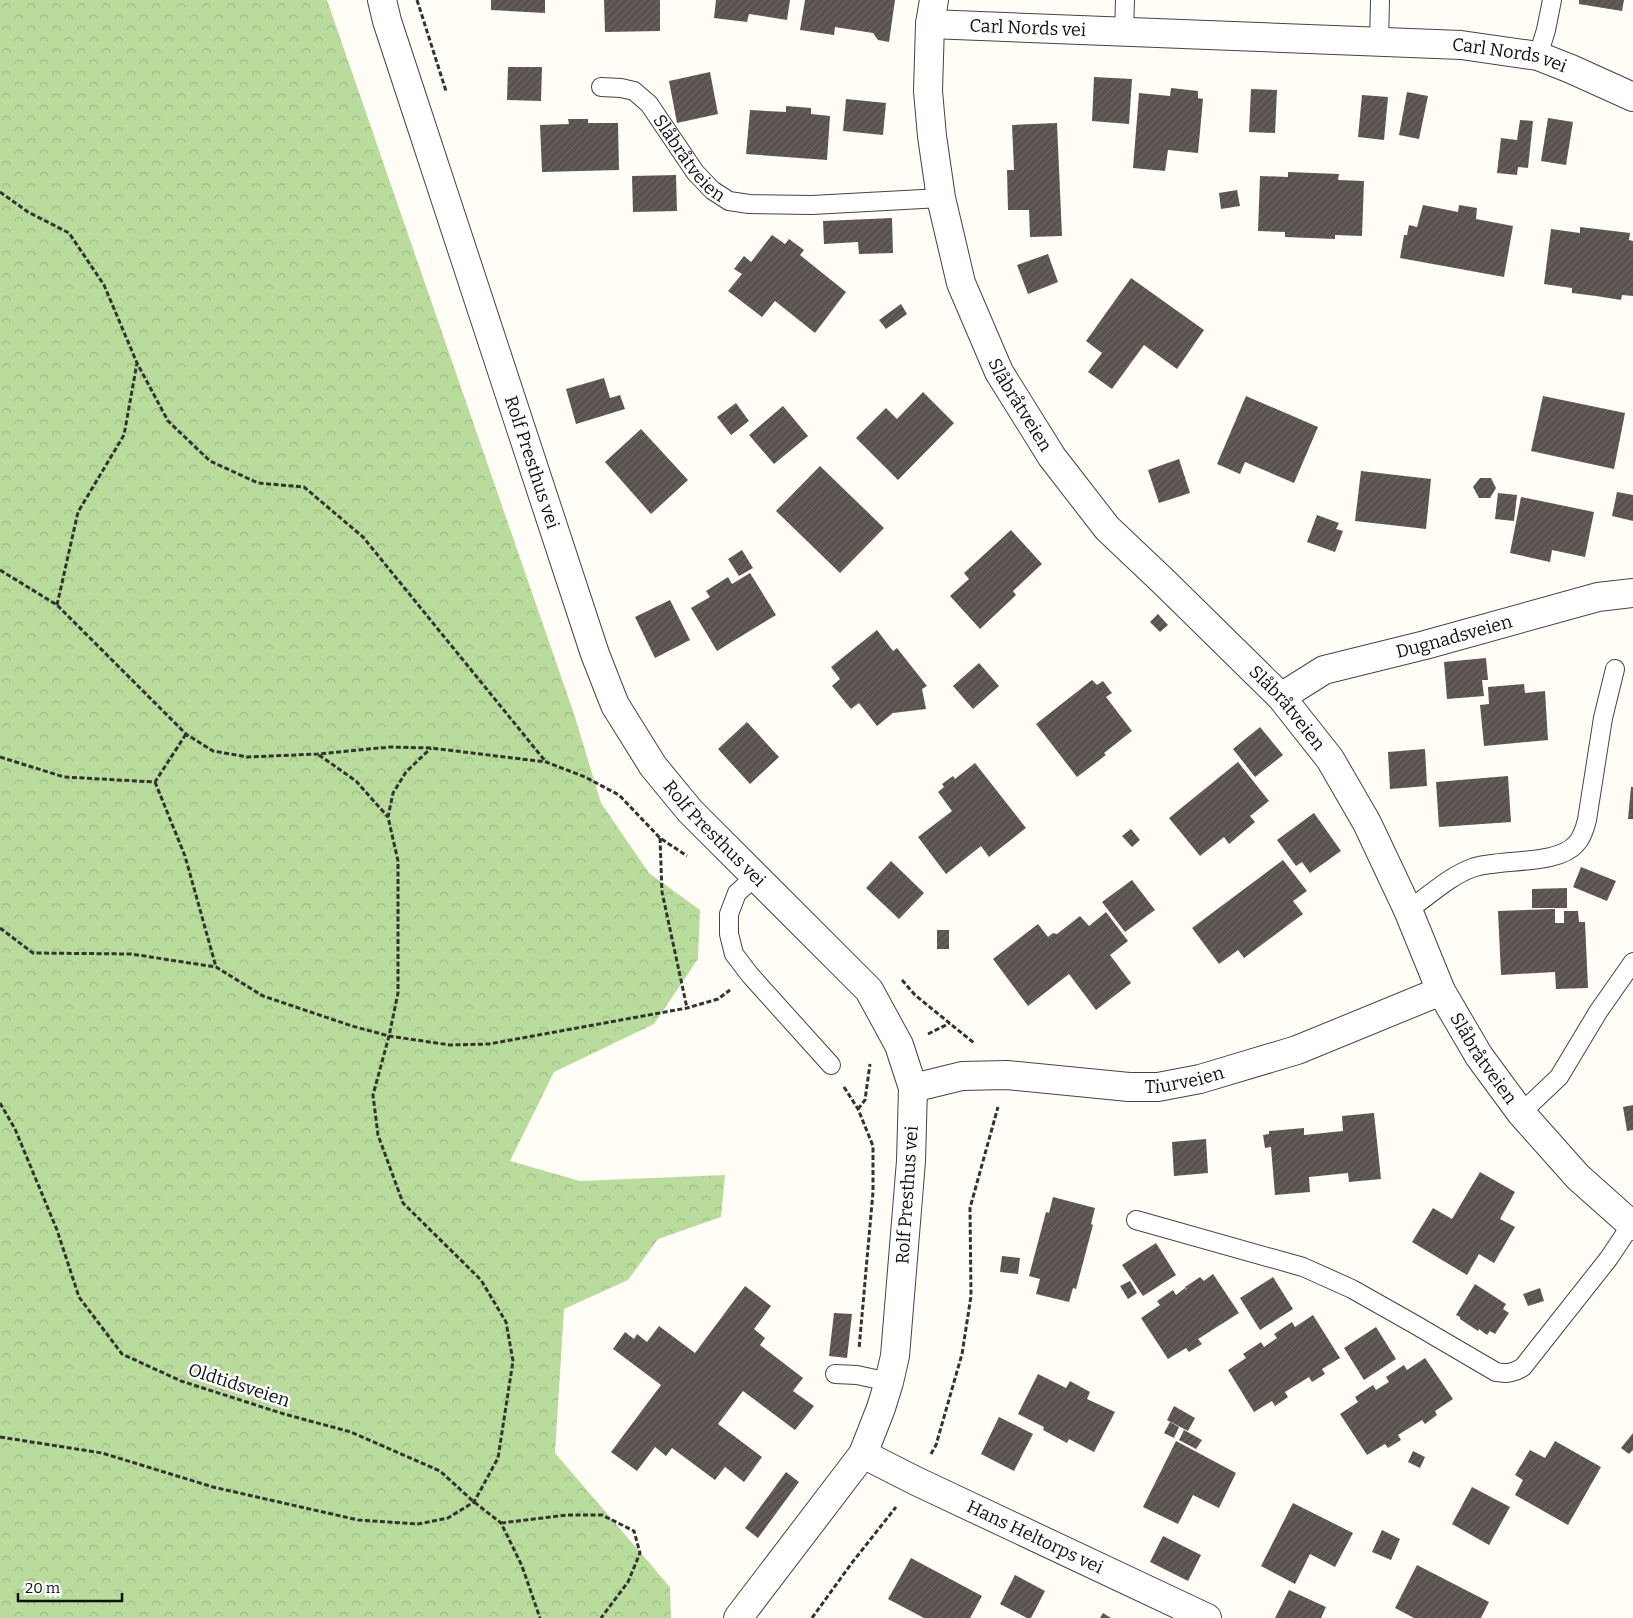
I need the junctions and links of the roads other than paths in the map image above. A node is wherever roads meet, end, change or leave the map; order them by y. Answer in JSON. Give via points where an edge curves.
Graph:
{"nodes":[{"id":1,"x":382,"y":0,"type":"edge"},
{"id":2,"x":1125,"y":0,"type":"edge"},
{"id":3,"x":1380,"y":0,"type":"edge"},
{"id":4,"x":1552,"y":0,"type":"edge"},
{"id":5,"x":932,"y":12,"type":"edge"},
{"id":6,"x":1124,"y":32,"type":"junction"},
{"id":7,"x":1379,"y":43,"type":"junction"},
{"id":8,"x":1538,"y":56,"type":"junction"},
{"id":9,"x":602,"y":87,"type":"dead end"},
{"id":10,"x":1633,"y":97,"type":"edge"},
{"id":11,"x":941,"y":198,"type":"junction"},
{"id":12,"x":1633,"y":593,"type":"edge"},
{"id":13,"x":1615,"y":669,"type":"dead end"},
{"id":14,"x":1281,"y":697,"type":"junction"},
{"id":15,"x":756,"y":876,"type":"junction"},
{"id":16,"x":1408,"y":910,"type":"junction"},
{"id":17,"x":1633,"y":962,"type":"edge"},
{"id":18,"x":1441,"y":991,"type":"junction"},
{"id":19,"x":831,"y":1065,"type":"road end"},
{"id":20,"x":913,"y":1088,"type":"junction"},
{"id":21,"x":1521,"y":1113,"type":"junction"},
{"id":22,"x":1136,"y":1220,"type":"dead end"},
{"id":23,"x":1632,"y":1225,"type":"edge"},
{"id":24,"x":835,"y":1374,"type":"dead end"},
{"id":25,"x":890,"y":1382,"type":"junction"},
{"id":26,"x":863,"y":1454,"type":"junction"},
{"id":27,"x":738,"y":1618,"type":"edge"},
{"id":28,"x":1207,"y":1618,"type":"edge"}],
"edges":[{"from":1,"to":15,"type":"street","name":"Rolf Presthus vei","via":[[595,654],[616,705],[653,766],[690,811]]},
{"from":2,"to":6,"type":"lane"},
{"from":3,"to":7,"type":"lane"},
{"from":4,"to":8,"type":"lane"},
{"from":5,"to":6,"type":"street","name":"Carl Nords vei"},
{"from":5,"to":11,"type":"street","name":"Slåbråtveien","via":[[928,91]]},
{"from":6,"to":7,"type":"street","name":"Carl Nords vei"},
{"from":7,"to":8,"type":"street","name":"Carl Nords vei","via":[[1461,45]]},
{"from":8,"to":10,"type":"street","name":"Carl Nords vei"},
{"from":9,"to":11,"type":"lane","name":"Slåbråtveien","via":[[634,91],[649,104],[695,172],[712,190],[729,201],[812,205]]},
{"from":11,"to":14,"type":"street","name":"Slåbråtveien","via":[[961,283],[999,372],[1052,457],[1107,528]]},
{"from":12,"to":14,"type":"street","name":"Dugnadsveien","via":[[1598,598],[1324,670]]},
{"from":13,"to":16,"type":"lane","via":[[1587,820],[1577,844],[1558,856],[1474,868],[1451,878]]},
{"from":14,"to":16,"type":"street","name":"Slåbråtveien","via":[[1330,759],[1368,823]]},
{"from":15,"to":19,"type":"lane","via":[[737,892],[729,914],[734,954]]},
{"from":15,"to":20,"type":"street","name":"Rolf Presthus vei","via":[[869,990],[899,1045]]},
{"from":16,"to":18,"type":"street","name":"Slåbråtveien"},
{"from":17,"to":21,"type":"lane","via":[[1559,1077]]},
{"from":18,"to":20,"type":"street","name":"Tiurveien","via":[[1297,1050],[1231,1071],[1158,1087],[1007,1074],[962,1076]]},
{"from":18,"to":21,"type":"street","name":"Slåbråtveien","via":[[1479,1056]]},
{"from":20,"to":25,"type":"street","name":"Rolf Presthus vei","via":[[911,1161],[895,1356]]},
{"from":21,"to":23,"type":"street","name":"Slåbråtveien","via":[[1578,1177]]},
{"from":22,"to":23,"type":"lane","name":"Slåbråtveien","via":[[1303,1267],[1352,1289],[1496,1372],[1507,1374],[1524,1367]]},
{"from":24,"to":25,"type":"lane"},
{"from":25,"to":26,"type":"street","name":"Rolf Presthus vei"},
{"from":26,"to":27,"type":"street","name":"Rolf Presthus vei"},
{"from":26,"to":28,"type":"street","name":"Hans Heltorps vei"}]}
